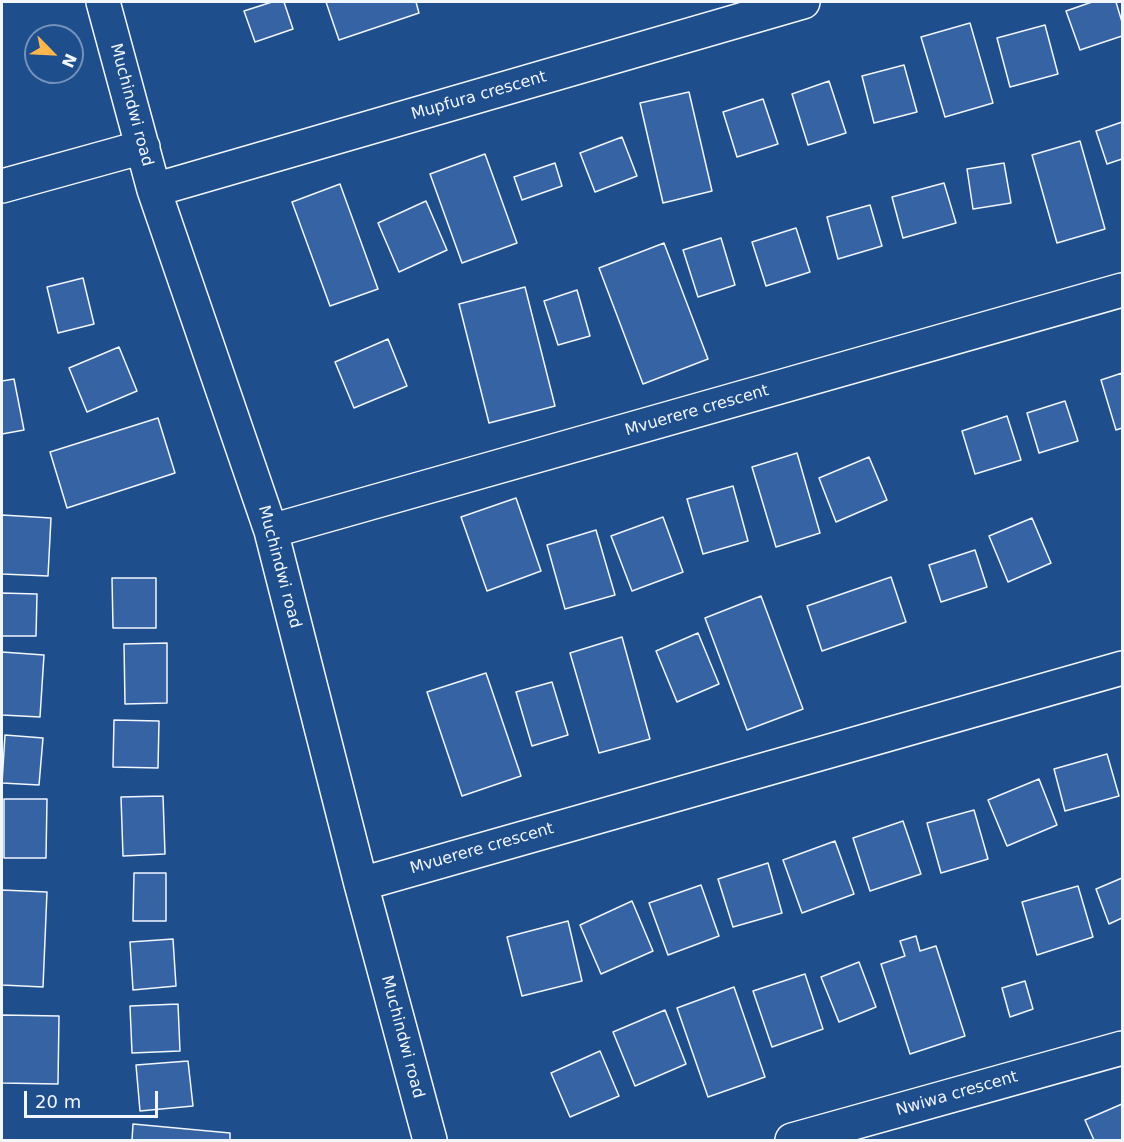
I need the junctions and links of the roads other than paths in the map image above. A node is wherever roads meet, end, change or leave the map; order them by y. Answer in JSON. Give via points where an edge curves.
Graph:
{"nodes":[{"id":1,"x":104,"y":2,"type":"edge"},
{"id":2,"x":804,"y":2,"type":"edge"},
{"id":3,"x":143,"y":147,"type":"junction"},
{"id":4,"x":2,"y":186,"type":"edge"},
{"id":5,"x":154,"y":190,"type":"junction"},
{"id":6,"x":1122,"y":290,"type":"edge"},
{"id":7,"x":271,"y":531,"type":"junction"},
{"id":8,"x":1122,"y":668,"type":"edge"},
{"id":9,"x":361,"y":884,"type":"junction"},
{"id":10,"x":1122,"y":1048,"type":"edge"},
{"id":11,"x":430,"y":1140,"type":"edge"},
{"id":12,"x":792,"y":1140,"type":"edge"}],
"edges":[{"from":1,"to":3,"type":"street","name":"Muchindwi road"},
{"from":2,"to":5,"type":"street","name":"Mupfura crescent"},
{"from":3,"to":4,"type":"street"},
{"from":3,"to":5,"type":"street","name":"Muchindwi road"},
{"from":5,"to":7,"type":"street","name":"Muchindwi road"},
{"from":6,"to":7,"type":"street","name":"Mvuerere crescent"},
{"from":7,"to":9,"type":"street","name":"Muchindwi road"},
{"from":8,"to":9,"type":"street","name":"Mvuerere crescent"},
{"from":9,"to":11,"type":"street","name":"Muchindwi road"},
{"from":10,"to":12,"type":"street","name":"Nwiwa crescent"}]}
